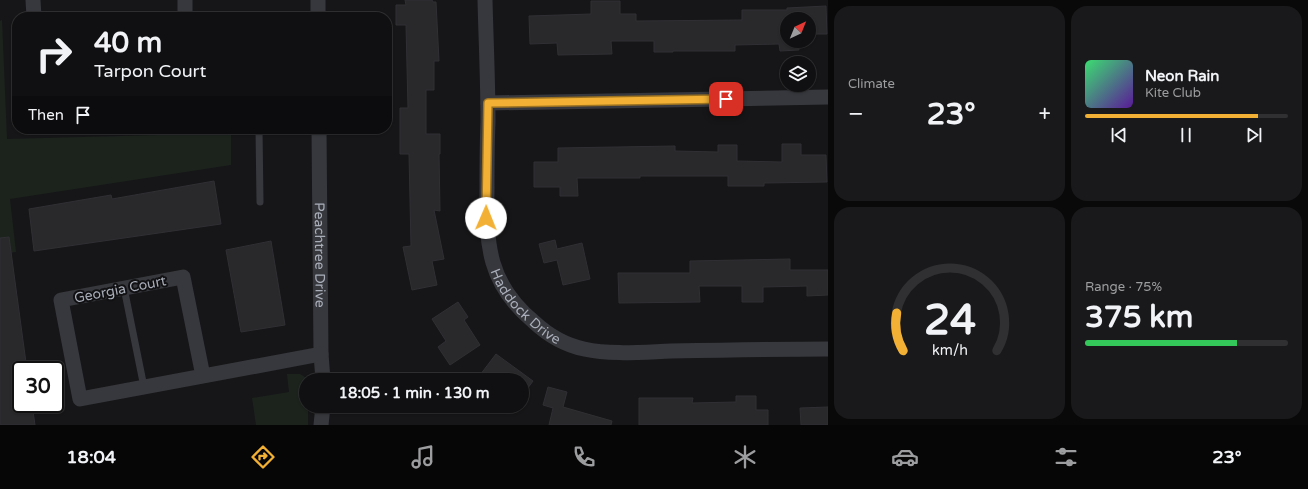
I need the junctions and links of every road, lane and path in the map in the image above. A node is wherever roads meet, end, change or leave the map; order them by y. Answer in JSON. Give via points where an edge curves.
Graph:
{"nodes":[{"id":1,"x":33,"y":0,"type":"edge"},
{"id":2,"x":185,"y":0,"type":"edge"},
{"id":3,"x":318,"y":0,"type":"edge"},
{"id":4,"x":485,"y":0,"type":"edge"},
{"id":5,"x":34,"y":12,"type":"edge"},
{"id":6,"x":185,"y":12,"type":"edge"},
{"id":7,"x":318,"y":12,"type":"edge"},
{"id":8,"x":828,"y":97,"type":"edge"},
{"id":9,"x":488,"y":103,"type":"junction"},
{"id":10,"x":258,"y":134,"type":"edge"},
{"id":11,"x":319,"y":134,"type":"edge"},
{"id":12,"x":260,"y":202,"type":"dead end"},
{"id":13,"x":124,"y":288,"type":"junction"},
{"id":14,"x":828,"y":349,"type":"edge"},
{"id":15,"x":321,"y":354,"type":"junction"},
{"id":16,"x":322,"y":373,"type":"edge"},
{"id":17,"x":202,"y":376,"type":"junction"},
{"id":18,"x":144,"y":387,"type":"junction"},
{"id":19,"x":322,"y":413,"type":"edge"},
{"id":20,"x":321,"y":425,"type":"edge"}],
"edges":[{"from":1,"to":5,"type":"street"},
{"from":2,"to":6,"type":"street"},
{"from":3,"to":7,"type":"street"},
{"from":4,"to":9,"type":"street","name":"Haddock Drive"},
{"from":8,"to":9,"type":"street"},
{"from":9,"to":14,"type":"street","name":"Haddock Drive","via":[[486,218],[491,257],[508,295],[523,314],[542,329],[572,347],[599,351]]},
{"from":10,"to":12,"type":"lane"},
{"from":11,"to":15,"type":"street","name":"Peachtree Drive"},
{"from":13,"to":17,"type":"street","name":"Georgia Court","via":[[184,277]]},
{"from":13,"to":18,"type":"lane"},
{"from":13,"to":18,"type":"street","name":"Georgia Court","via":[[61,300],[80,399]]},
{"from":15,"to":16,"type":"street","name":"Peachtree Drive"},
{"from":15,"to":17,"type":"street","name":"Georgia Court"},
{"from":17,"to":18,"type":"street","name":"Georgia Court"},
{"from":19,"to":20,"type":"street"}]}
